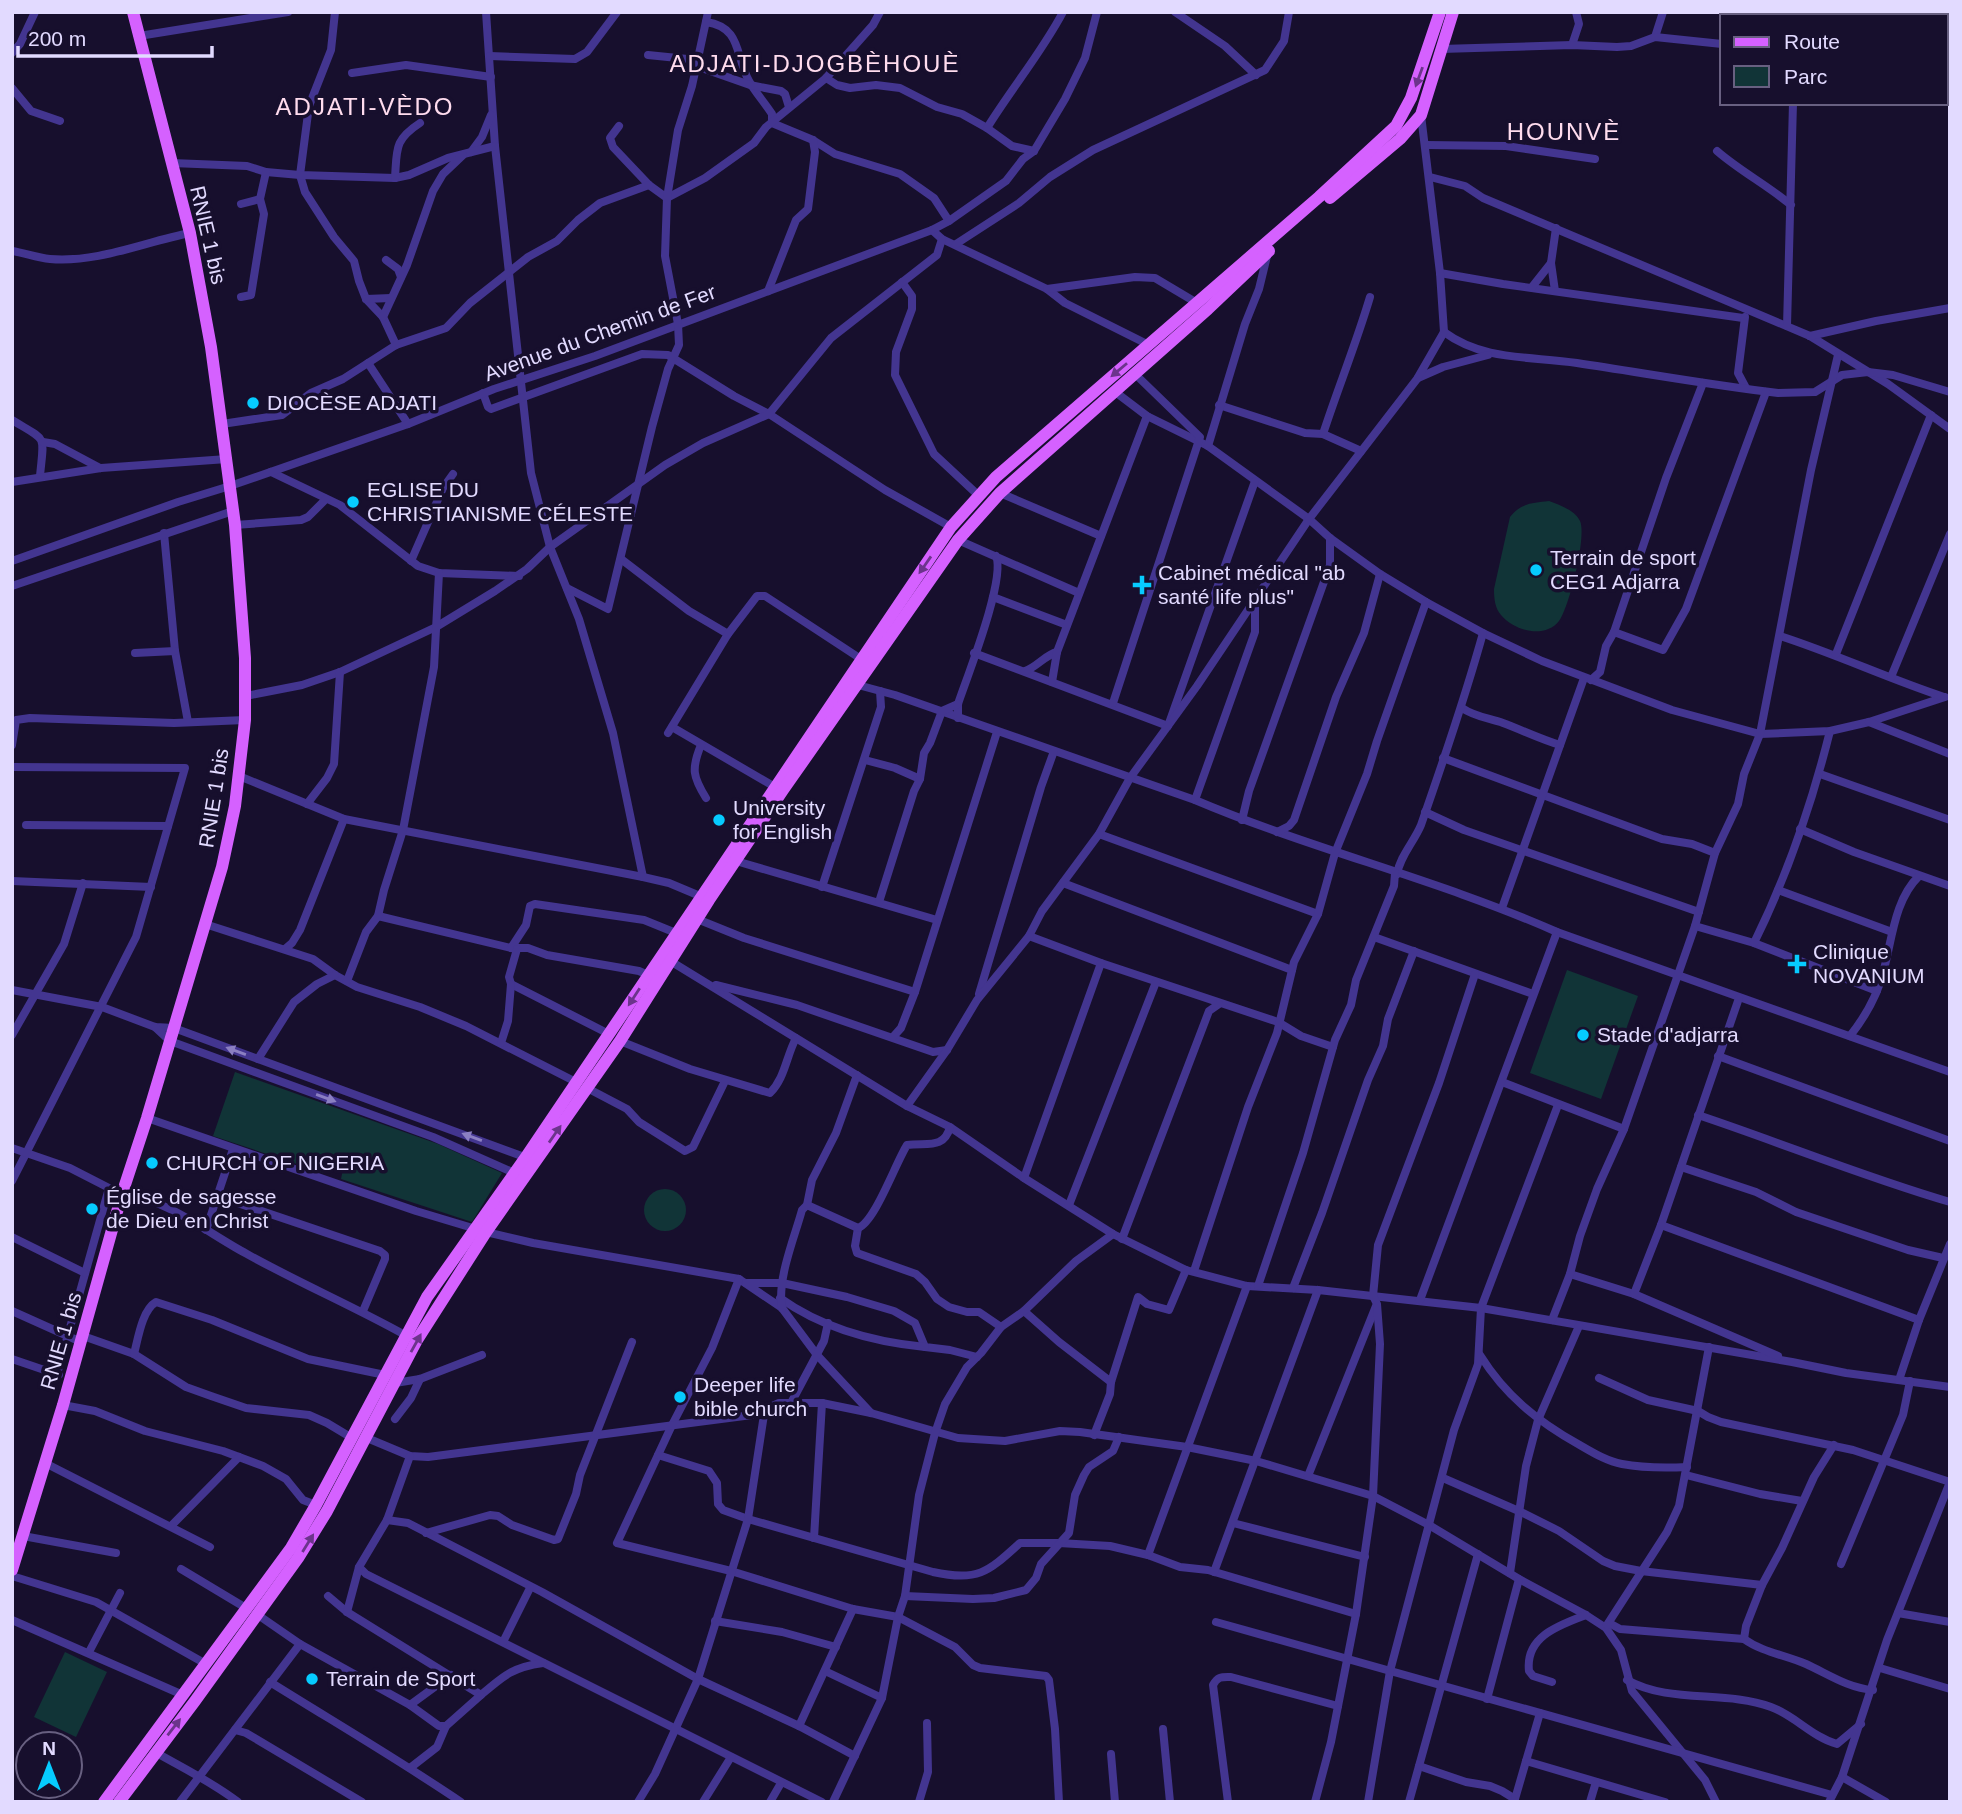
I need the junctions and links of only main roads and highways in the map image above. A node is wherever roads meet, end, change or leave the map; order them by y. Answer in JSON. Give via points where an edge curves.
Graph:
{"nodes":[{"id":1,"x":133,"y":12,"type":"edge"},
{"id":2,"x":1440,"y":12,"type":"edge"},
{"id":3,"x":1453,"y":12,"type":"edge"},
{"id":4,"x":666,"y":958,"type":"junction"},
{"id":5,"x":614,"y":1038,"type":"junction"},
{"id":6,"x":481,"y":1230,"type":"junction"},
{"id":7,"x":393,"y":1381,"type":"junction"},
{"id":8,"x":12,"y":1570,"type":"edge"},
{"id":9,"x":104,"y":1802,"type":"edge"},
{"id":10,"x":119,"y":1802,"type":"edge"}],
"edges":[{"from":1,"to":8,"type":"main road","name":"RNIE 1 bis","via":[[190,233],[207,323],[235,525],[245,720],[229,838],[82,1339],[64,1376],[63,1405]]},
{"from":2,"to":4,"type":"main road","one_way":true,"via":[[1411,98],[1396,126],[1050,428],[996,477],[951,527],[700,896]]},
{"from":3,"to":4,"type":"main road","via":[[1420,115],[1400,139],[1309,214],[1000,494],[958,540]]},
{"from":4,"to":5,"type":"main road"},
{"from":4,"to":5,"type":"main road","one_way":true,"via":[[648,975]]},
{"from":5,"to":6,"type":"main road"},
{"from":7,"to":6,"type":"main road","one_way":true},
{"from":6,"to":7,"type":"main road","via":[[427,1297],[405,1335]]},
{"from":7,"to":9,"type":"main road","via":[[352,1438],[290,1548]]},
{"from":10,"to":7,"type":"main road","one_way":true,"via":[[320,1523]]}]}
